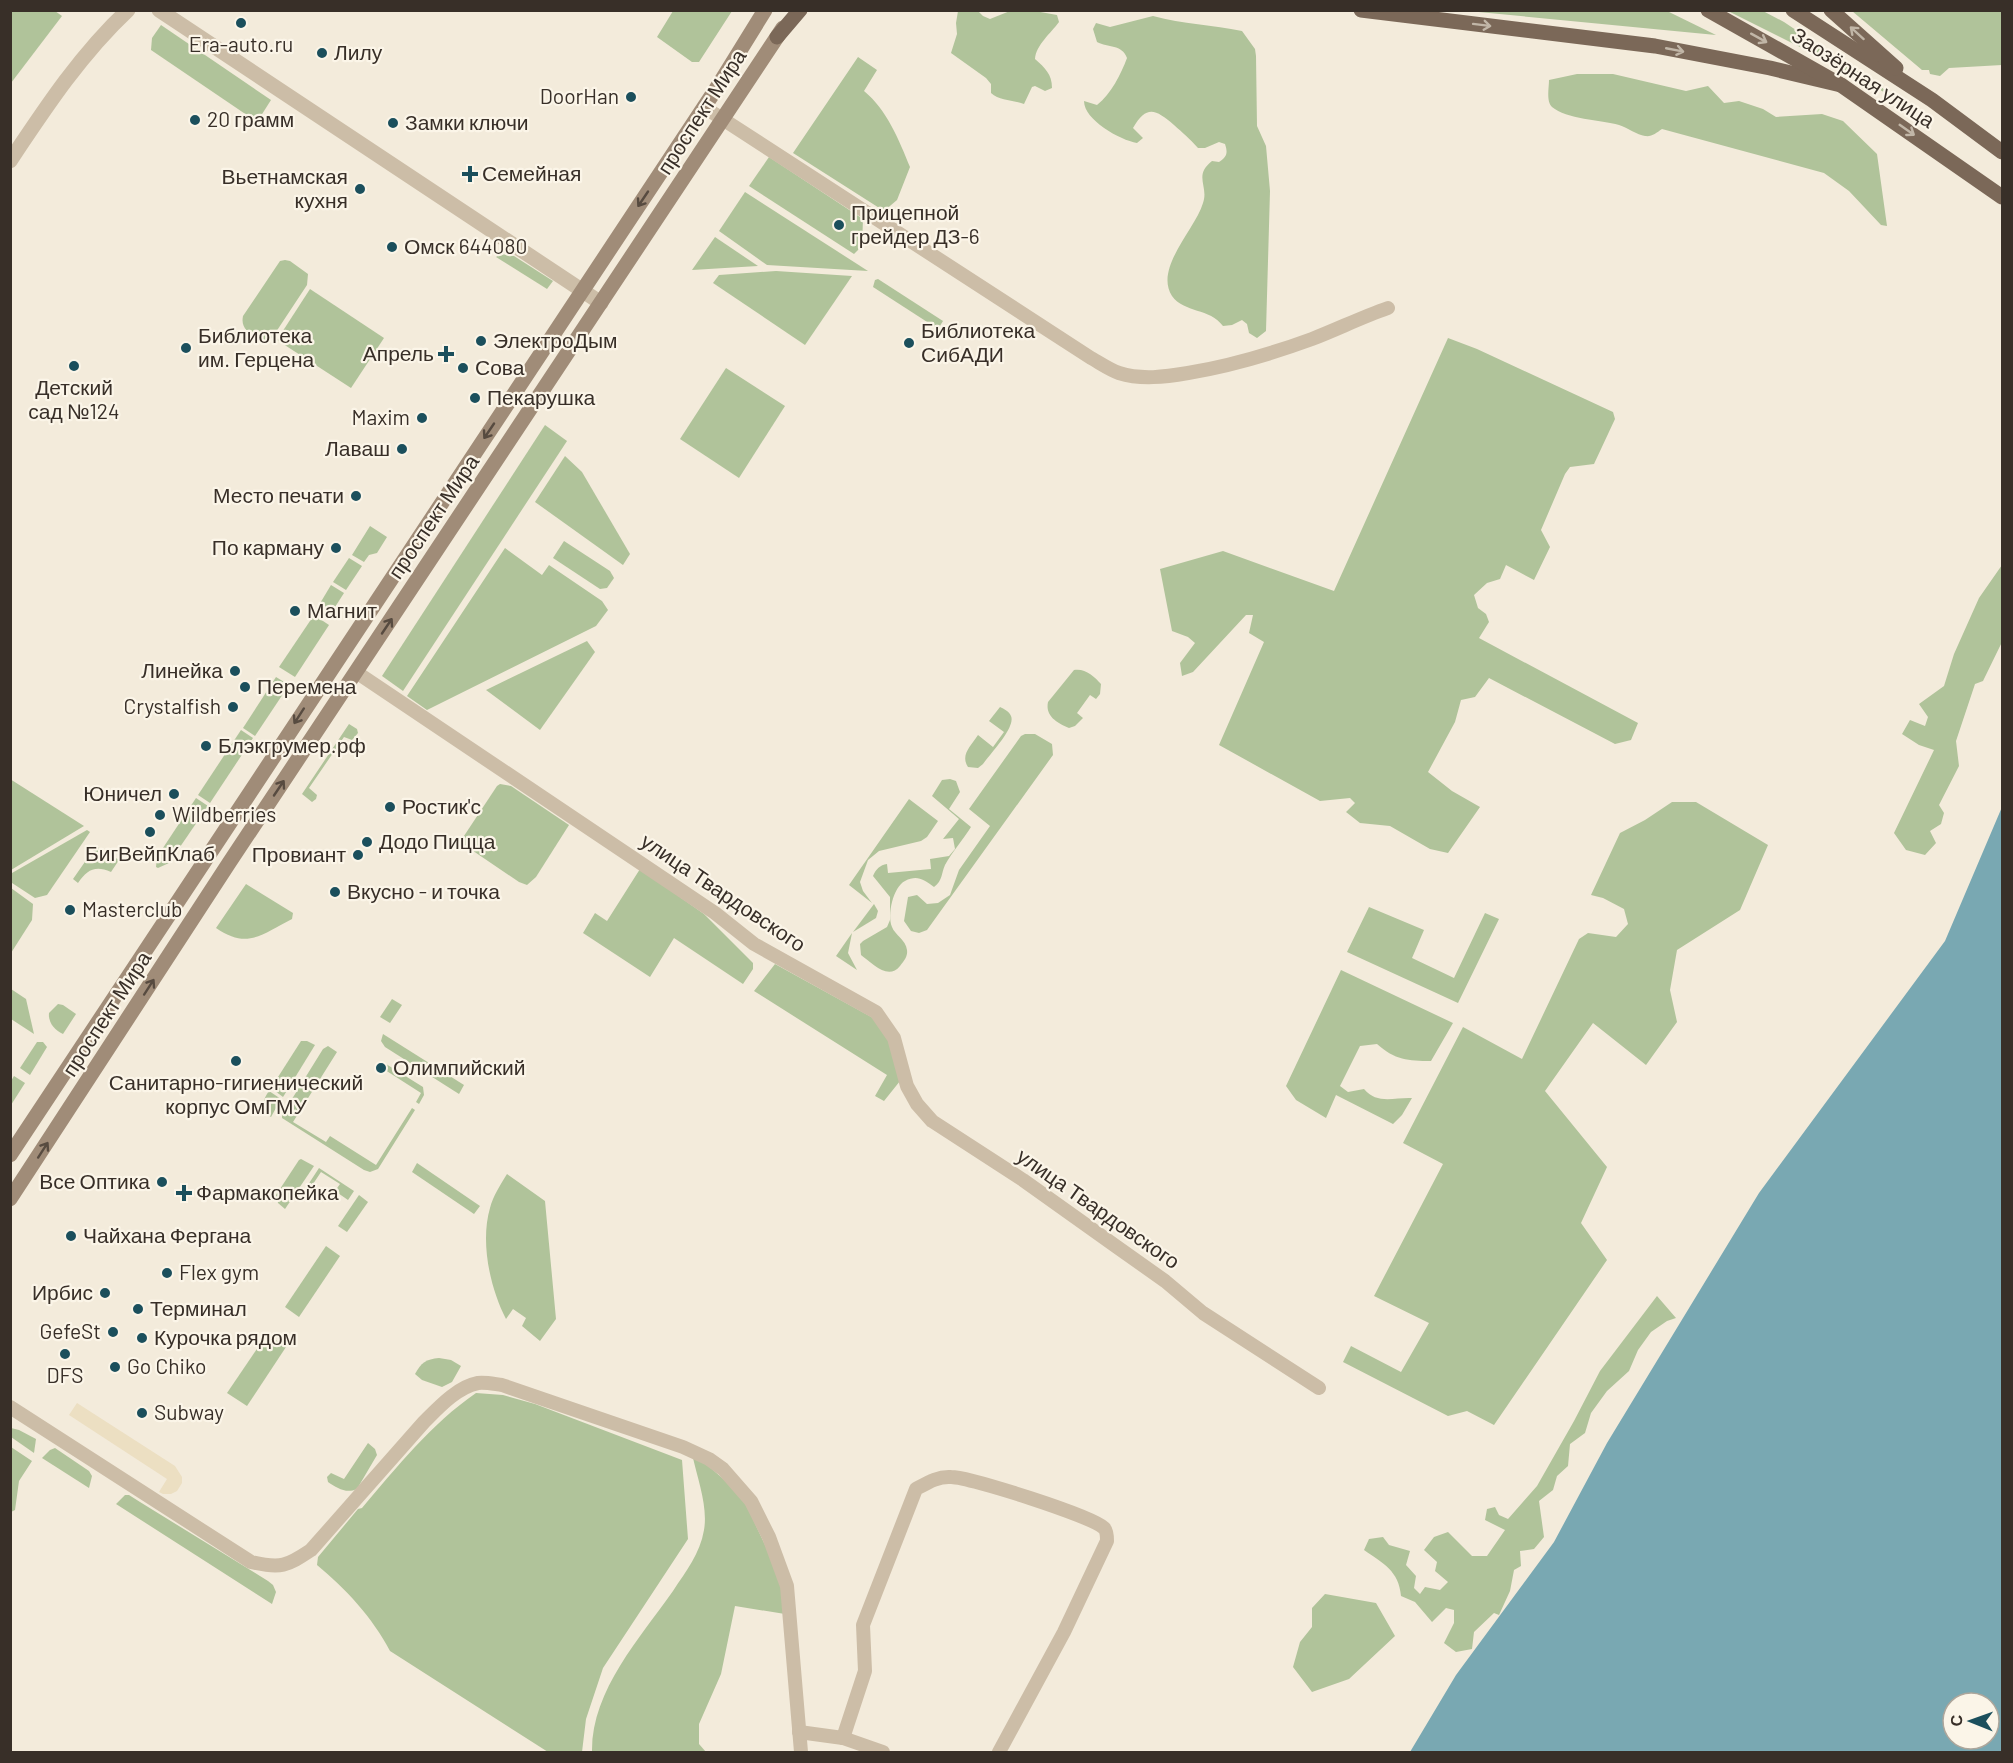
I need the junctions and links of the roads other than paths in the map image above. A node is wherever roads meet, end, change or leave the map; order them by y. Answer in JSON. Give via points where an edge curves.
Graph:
{"nodes":[{"id":1,"x":128,"y":10,"type":"edge"},
{"id":2,"x":159,"y":10,"type":"edge"},
{"id":3,"x":760,"y":10,"type":"edge"},
{"id":4,"x":765,"y":10,"type":"edge"},
{"id":5,"x":795,"y":10,"type":"edge"},
{"id":6,"x":800,"y":10,"type":"edge"},
{"id":7,"x":1361,"y":10,"type":"edge"},
{"id":8,"x":1708,"y":10,"type":"edge"},
{"id":9,"x":1793,"y":10,"type":"edge"},
{"id":10,"x":1831,"y":10,"type":"edge"},
{"id":11,"x":755,"y":26,"type":"junction"},
{"id":12,"x":777,"y":37,"type":"junction"},
{"id":13,"x":1841,"y":85,"type":"junction"},
{"id":14,"x":1932,"y":100,"type":"junction"},
{"id":15,"x":704,"y":106,"type":"junction"},
{"id":16,"x":723,"y":119,"type":"junction"},
{"id":17,"x":2002,"y":152,"type":"edge"},
{"id":18,"x":10,"y":160,"type":"edge"},
{"id":19,"x":1996,"y":192,"type":"edge"},
{"id":20,"x":583,"y":290,"type":"junction"},
{"id":21,"x":601,"y":303,"type":"junction"},
{"id":22,"x":1388,"y":308,"type":"dead end"},
{"id":23,"x":356,"y":672,"type":"junction"},
{"id":24,"x":10,"y":1155,"type":"edge"},
{"id":25,"x":10,"y":1199,"type":"edge"},
{"id":26,"x":1319,"y":1388,"type":"dead end"},
{"id":27,"x":10,"y":1407,"type":"edge"},
{"id":28,"x":799,"y":1732,"type":"junction"},
{"id":29,"x":843,"y":1738,"type":"junction"},
{"id":30,"x":801,"y":1752,"type":"edge"},
{"id":31,"x":883,"y":1752,"type":"edge"},
{"id":32,"x":999,"y":1752,"type":"edge"}],
"edges":[{"from":1,"to":18,"type":"street","via":[[74,70]]},
{"from":2,"to":20,"type":"street"},
{"from":3,"to":11,"type":"main road"},
{"from":4,"to":11,"type":"main road","name":"проспект Мира"},
{"from":5,"to":12,"type":"main road","name":"проспект Мира"},
{"from":6,"to":12,"type":"main road"},
{"from":7,"to":13,"type":"main road","one_way":true,"via":[[1655,46]]},
{"from":8,"to":13,"type":"main road","name":"Заозёрная улица","one_way":true},
{"from":9,"to":14,"type":"main road","name":"Заозёрная улица"},
{"from":14,"to":10,"type":"main road","one_way":true},
{"from":11,"to":15,"type":"main road","name":"проспект Мира"},
{"from":12,"to":16,"type":"main road","name":"проспект Мира"},
{"from":13,"to":19,"type":"main road","name":"Заозёрная улица","one_way":true},
{"from":14,"to":17,"type":"main road","name":"Заозёрная улица"},
{"from":15,"to":16,"type":"street"},
{"from":15,"to":20,"type":"main road","name":"проспект Мира","one_way":true},
{"from":16,"to":21,"type":"main road","name":"проспект Мира"},
{"from":16,"to":22,"type":"street","via":[[1118,373],[1165,377],[1214,369],[1313,339]]},
{"from":20,"to":21,"type":"street"},
{"from":20,"to":24,"type":"main road","name":"проспект Мира","one_way":true},
{"from":23,"to":21,"type":"main road","name":"проспект Мира","one_way":true},
{"from":25,"to":23,"type":"main road","name":"проспект Мира","one_way":true},
{"from":23,"to":26,"type":"street","name":"улица Твардовского","via":[[715,913],[754,944],[876,1012],[894,1038],[908,1086],[932,1121],[1023,1180],[1165,1281],[1203,1313]]},
{"from":27,"to":28,"type":"street","via":[[252,1562],[273,1567],[283,1567],[311,1550],[437,1408],[466,1387],[479,1383],[502,1385],[683,1447],[723,1469],[751,1501],[769,1537],[787,1586]]},
{"from":28,"to":29,"type":"street"},
{"from":28,"to":30,"type":"street"},
{"from":29,"to":31,"type":"street"},
{"from":29,"to":32,"type":"street","via":[[865,1671],[863,1625],[916,1489],[933,1479],[951,1477],[1079,1515],[1104,1528],[1107,1534],[1064,1632]]}]}
